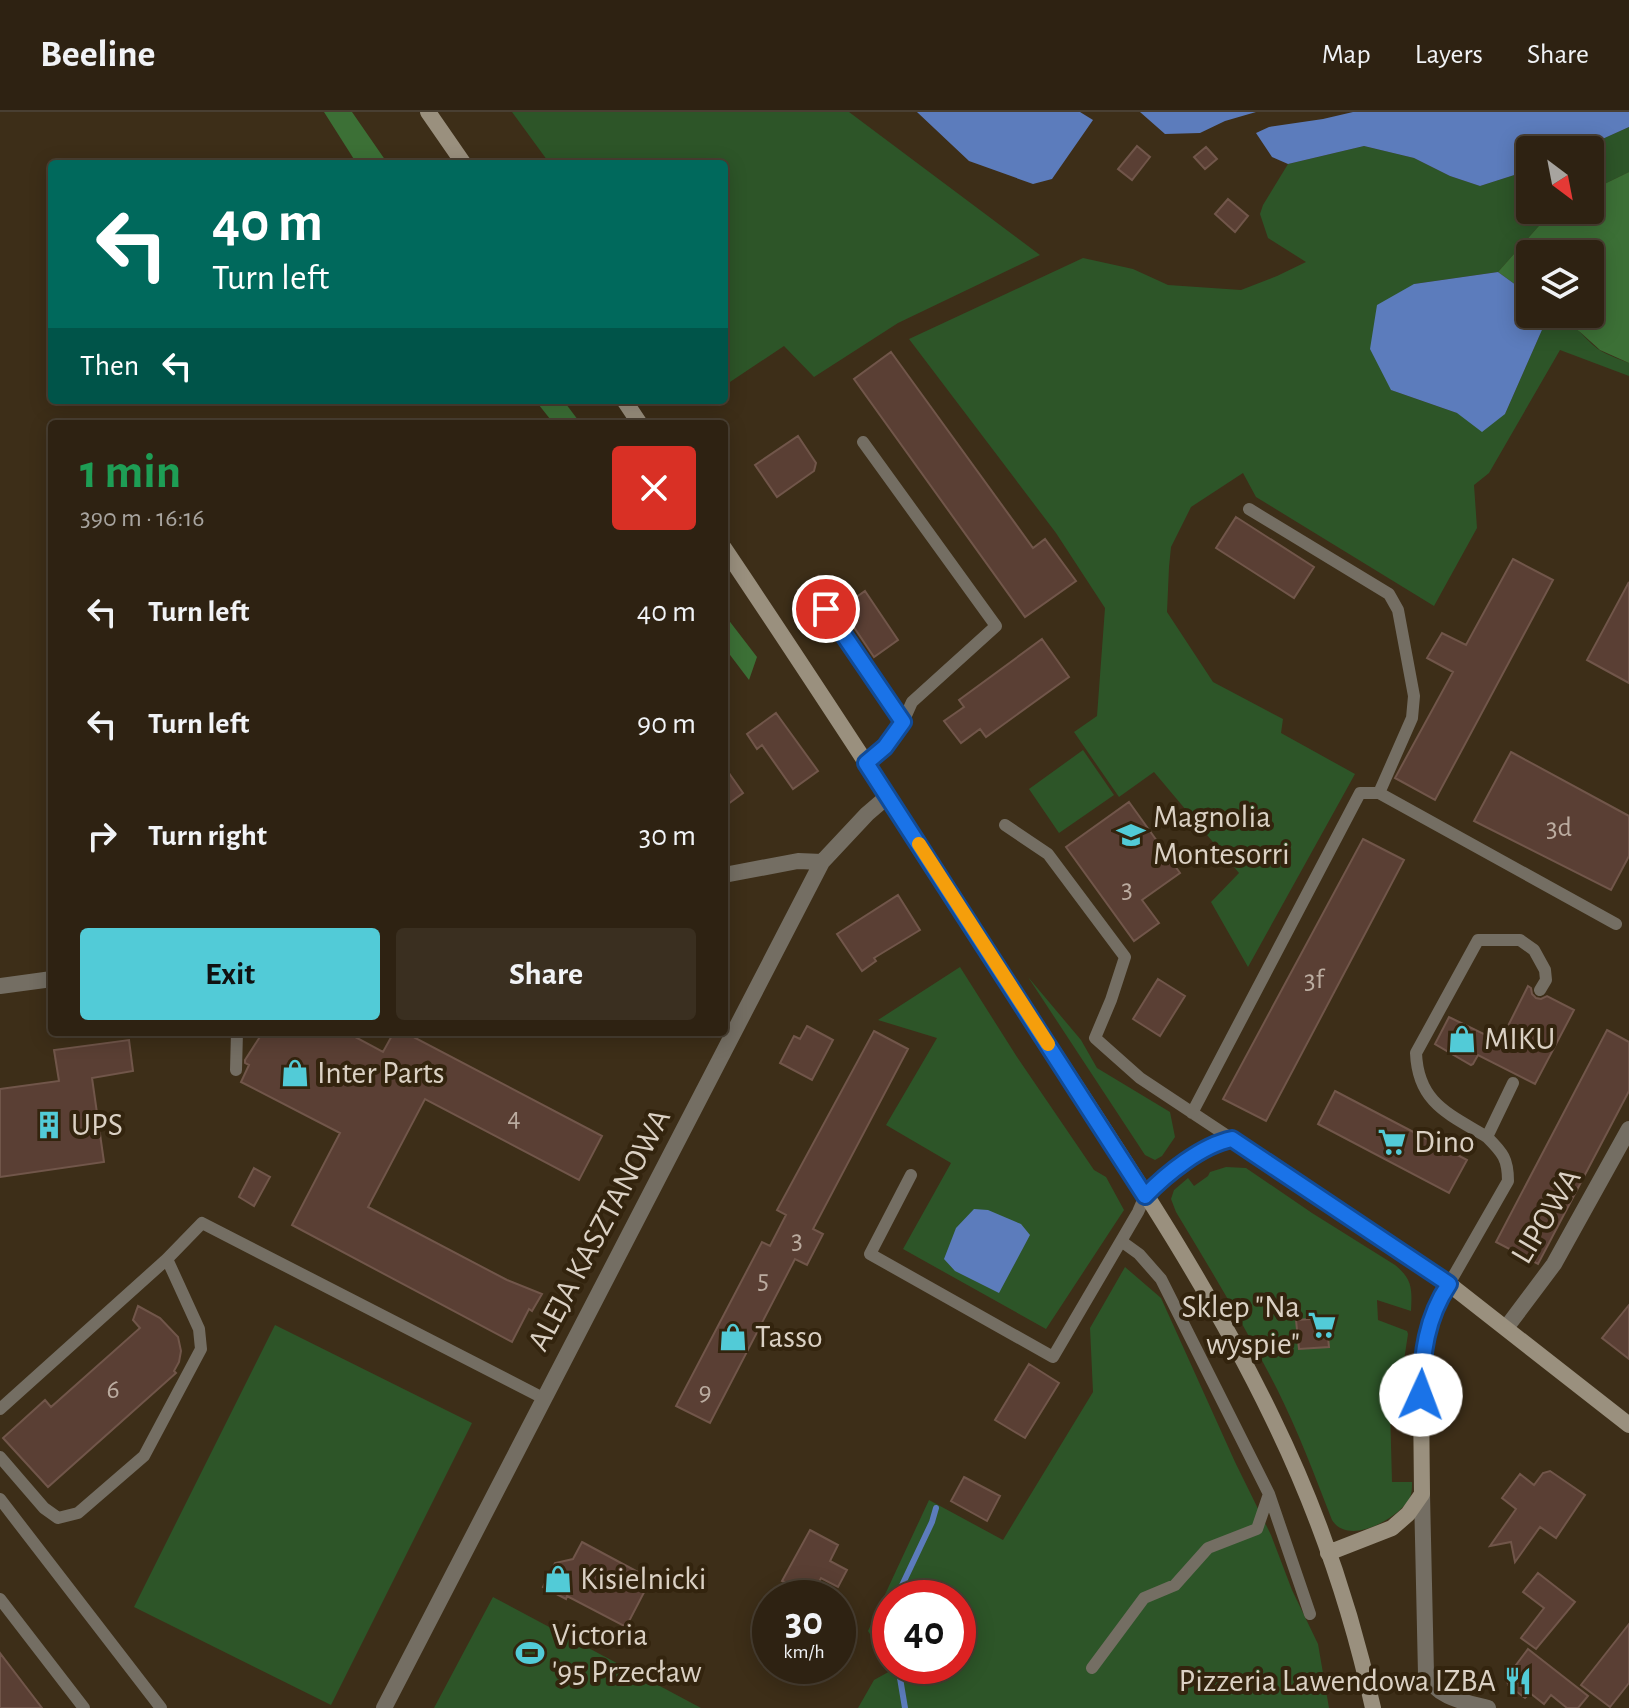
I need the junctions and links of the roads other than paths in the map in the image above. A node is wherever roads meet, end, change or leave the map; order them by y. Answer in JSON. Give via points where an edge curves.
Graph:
{"nodes":[{"id":1,"x":428,"y":112,"type":"edge"},
{"id":2,"x":461,"y":160,"type":"edge"},
{"id":3,"x":863,"y":442,"type":"dead end"},
{"id":4,"x":1249,"y":509,"type":"dead end"},
{"id":5,"x":728,"y":554,"type":"edge"},
{"id":6,"x":826,"y":609,"type":"dead end"},
{"id":7,"x":903,"y":722,"type":"junction"},
{"id":8,"x":866,"y":763,"type":"junction"},
{"id":9,"x":1379,"y":793,"type":"junction"},
{"id":10,"x":888,"y":796,"type":"junction"},
{"id":11,"x":1005,"y":825,"type":"dead end"},
{"id":12,"x":822,"y":862,"type":"junction"},
{"id":13,"x":728,"y":874,"type":"edge"},
{"id":14,"x":1616,"y":924,"type":"dead end"},
{"id":15,"x":48,"y":980,"type":"edge"},
{"id":16,"x":0,"y":986,"type":"edge"},
{"id":17,"x":1540,"y":990,"type":"dead end"},
{"id":18,"x":237,"y":1036,"type":"edge"},
{"id":19,"x":236,"y":1070,"type":"dead end"},
{"id":20,"x":1513,"y":1083,"type":"dead end"},
{"id":21,"x":1192,"y":1113,"type":"junction"},
{"id":22,"x":1629,"y":1129,"type":"edge"},
{"id":23,"x":1487,"y":1137,"type":"junction"},
{"id":24,"x":1232,"y":1139,"type":"junction"},
{"id":25,"x":911,"y":1175,"type":"dead end"},
{"id":26,"x":1145,"y":1196,"type":"junction"},
{"id":27,"x":1121,"y":1241,"type":"junction"},
{"id":28,"x":167,"y":1259,"type":"junction"},
{"id":29,"x":1449,"y":1284,"type":"junction"},
{"id":30,"x":1506,"y":1328,"type":"junction"},
{"id":31,"x":543,"y":1398,"type":"junction"},
{"id":32,"x":0,"y":1409,"type":"edge"},
{"id":33,"x":1629,"y":1425,"type":"edge"},
{"id":34,"x":0,"y":1457,"type":"edge"},
{"id":35,"x":1269,"y":1494,"type":"junction"},
{"id":36,"x":1422,"y":1494,"type":"junction"},
{"id":37,"x":0,"y":1499,"type":"edge"},
{"id":38,"x":1328,"y":1553,"type":"junction"},
{"id":39,"x":0,"y":1599,"type":"edge"},
{"id":40,"x":1310,"y":1614,"type":"dead end"},
{"id":41,"x":1092,"y":1668,"type":"dead end"},
{"id":42,"x":84,"y":1708,"type":"edge"},
{"id":43,"x":161,"y":1708,"type":"edge"},
{"id":44,"x":384,"y":1708,"type":"edge"},
{"id":45,"x":1373,"y":1708,"type":"edge"},
{"id":46,"x":1488,"y":1708,"type":"edge"}],
"edges":[{"from":1,"to":2,"type":"street"},
{"from":3,"to":7,"type":"lane","via":[[996,626],[912,702]]},
{"from":4,"to":9,"type":"lane","via":[[1389,594],[1398,610],[1414,696],[1412,718]]},
{"from":5,"to":8,"type":"street"},
{"from":6,"to":7,"type":"lane"},
{"from":7,"to":8,"type":"lane"},
{"from":8,"to":10,"type":"street"},
{"from":9,"to":14,"type":"lane"},
{"from":9,"to":21,"type":"lane","via":[[1360,793]]},
{"from":10,"to":12,"type":"street","name":"ALEJA KASZTANOWA"},
{"from":10,"to":26,"type":"street"},
{"from":11,"to":21,"type":"lane","via":[[1048,854],[1125,957],[1095,1038],[1140,1078]]},
{"from":12,"to":13,"type":"street","via":[[798,861]]},
{"from":12,"to":31,"type":"street","name":"ALEJA KASZTANOWA"},
{"from":15,"to":16,"type":"street"},
{"from":17,"to":23,"type":"lane","via":[[1545,970],[1534,950],[1520,940],[1478,940],[1416,1053],[1417,1071],[1433,1101]]},
{"from":18,"to":19,"type":"lane"},
{"from":20,"to":23,"type":"lane"},
{"from":21,"to":24,"type":"lane"},
{"from":22,"to":30,"type":"street","name":"LIPOWA","via":[[1554,1264]]},
{"from":23,"to":29,"type":"lane","via":[[1508,1164],[1508,1181]]},
{"from":24,"to":26,"type":"street","via":[[1193,1157]]},
{"from":24,"to":29,"type":"street"},
{"from":25,"to":27,"type":"lane","via":[[870,1254],[1053,1357]]},
{"from":26,"to":27,"type":"lane"},
{"from":26,"to":38,"type":"street","via":[[1254,1381],[1293,1461]]},
{"from":27,"to":35,"type":"lane","via":[[1161,1279]]},
{"from":28,"to":31,"type":"lane","via":[[202,1223]]},
{"from":28,"to":32,"type":"lane"},
{"from":28,"to":34,"type":"lane","via":[[199,1329],[201,1349],[144,1456],[78,1513],[58,1518]]},
{"from":29,"to":30,"type":"street"},
{"from":29,"to":36,"type":"street","via":[[1432,1316],[1423,1352]]},
{"from":30,"to":33,"type":"street"},
{"from":31,"to":44,"type":"street","name":"ALEJA KASZTANOWA"},
{"from":35,"to":40,"type":"lane"},
{"from":35,"to":41,"type":"lane","via":[[1257,1529],[1208,1548],[1175,1585],[1144,1598]]},
{"from":36,"to":38,"type":"street","via":[[1402,1521]]},
{"from":36,"to":46,"type":"street","via":[[1426,1674],[1443,1694]]},
{"from":37,"to":43,"type":"lane"},
{"from":38,"to":45,"type":"street"},
{"from":39,"to":42,"type":"lane"}]}
